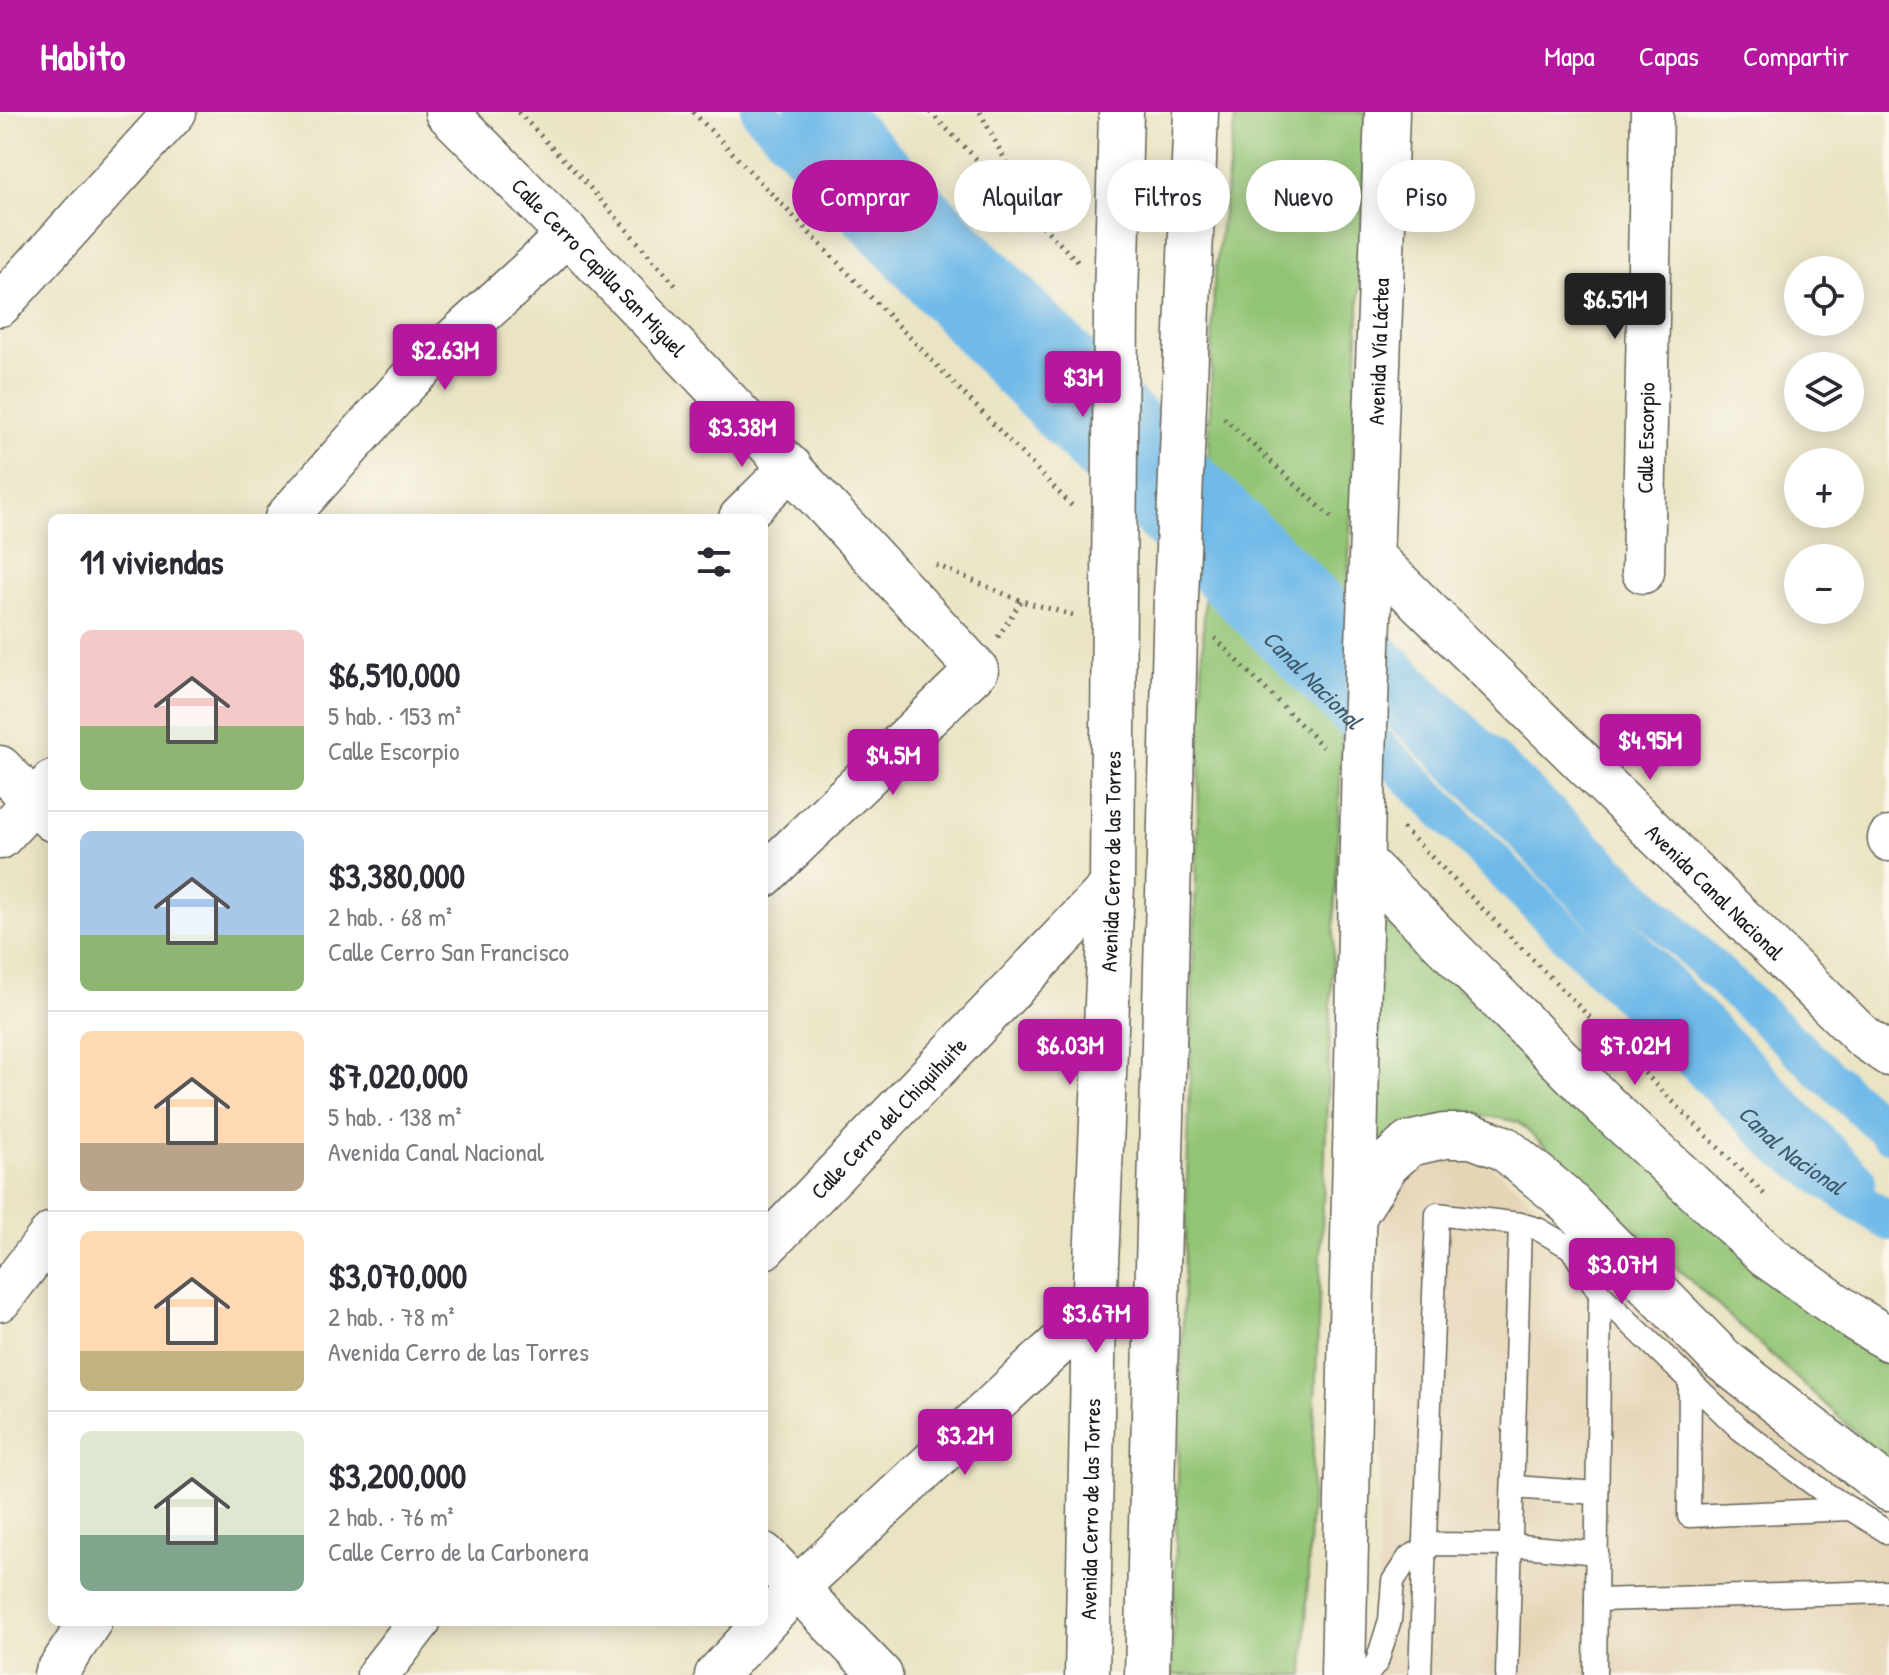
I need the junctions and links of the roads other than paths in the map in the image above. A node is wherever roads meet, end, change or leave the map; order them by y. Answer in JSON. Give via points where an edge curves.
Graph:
{"nodes":[{"id":1,"x":175,"y":112,"type":"edge"},
{"id":2,"x":446,"y":112,"type":"edge"},
{"id":3,"x":1121,"y":112,"type":"edge"},
{"id":4,"x":1196,"y":112,"type":"edge"},
{"id":5,"x":1387,"y":112,"type":"edge"},
{"id":6,"x":1652,"y":112,"type":"edge"},
{"id":7,"x":568,"y":233,"type":"junction"},
{"id":8,"x":0,"y":305,"type":"edge"},
{"id":9,"x":791,"y":467,"type":"junction"},
{"id":10,"x":290,"y":514,"type":"edge"},
{"id":11,"x":744,"y":514,"type":"edge"},
{"id":12,"x":1371,"y":572,"type":"junction"},
{"id":13,"x":1643,"y":572,"type":"dead end"},
{"id":14,"x":0,"y":767,"type":"edge"},
{"id":15,"x":46,"y":801,"type":"edge"},
{"id":16,"x":0,"y":838,"type":"edge"},
{"id":17,"x":1362,"y":861,"type":"junction"},
{"id":18,"x":768,"y":872,"type":"edge"},
{"id":19,"x":1112,"y":885,"type":"junction"},
{"id":20,"x":1889,"y":1055,"type":"edge"},
{"id":21,"x":1354,"y":1216,"type":"junction"},
{"id":22,"x":1520,"y":1224,"type":"junction"},
{"id":23,"x":48,"y":1238,"type":"edge"},
{"id":24,"x":768,"y":1244,"type":"edge"},
{"id":25,"x":1600,"y":1294,"type":"junction"},
{"id":26,"x":0,"y":1300,"type":"edge"},
{"id":27,"x":1094,"y":1311,"type":"junction"},
{"id":28,"x":1889,"y":1339,"type":"edge"},
{"id":29,"x":1690,"y":1380,"type":"junction"},
{"id":30,"x":1513,"y":1487,"type":"junction"},
{"id":31,"x":1889,"y":1489,"type":"edge"},
{"id":32,"x":1597,"y":1493,"type":"junction"},
{"id":33,"x":1850,"y":1509,"type":"junction"},
{"id":34,"x":1889,"y":1533,"type":"edge"},
{"id":35,"x":1512,"y":1545,"type":"junction"},
{"id":36,"x":1423,"y":1550,"type":"junction"},
{"id":37,"x":1597,"y":1553,"type":"junction"},
{"id":38,"x":768,"y":1558,"type":"edge"},
{"id":39,"x":797,"y":1588,"type":"junction"},
{"id":40,"x":1889,"y":1592,"type":"edge"},
{"id":41,"x":1596,"y":1600,"type":"junction"},
{"id":42,"x":768,"y":1619,"type":"edge"},
{"id":43,"x":87,"y":1626,"type":"edge"},
{"id":44,"x":416,"y":1626,"type":"edge"},
{"id":45,"x":762,"y":1626,"type":"edge"},
{"id":46,"x":55,"y":1675,"type":"edge"},
{"id":47,"x":378,"y":1675,"type":"edge"},
{"id":48,"x":716,"y":1675,"type":"edge"},
{"id":49,"x":881,"y":1675,"type":"edge"},
{"id":50,"x":1087,"y":1675,"type":"edge"},
{"id":51,"x":1147,"y":1675,"type":"edge"},
{"id":52,"x":1343,"y":1675,"type":"edge"},
{"id":53,"x":1367,"y":1675,"type":"edge"},
{"id":54,"x":1420,"y":1675,"type":"edge"},
{"id":55,"x":1507,"y":1675,"type":"edge"},
{"id":56,"x":1595,"y":1675,"type":"edge"}],
"edges":[{"from":1,"to":8,"type":"street"},
{"from":2,"to":7,"type":"street","name":"Calle Cerro Capilla San Miguel"},
{"from":3,"to":19,"type":"main road","name":"Avenida Cerro de las Torres"},
{"from":4,"to":51,"type":"main road","via":[[1176,598]]},
{"from":5,"to":12,"type":"main road","name":"Avenida Vía Láctea"},
{"from":6,"to":13,"type":"street","name":"Calle Escorpio"},
{"from":7,"to":9,"type":"street","name":"Calle Cerro Capilla San Miguel"},
{"from":7,"to":10,"type":"street","via":[[409,380]]},
{"from":9,"to":11,"type":"street"},
{"from":9,"to":18,"type":"street","name":"Calle Cerro Capilla San Miguel","via":[[977,670]]},
{"from":12,"to":17,"type":"main road"},
{"from":12,"to":20,"type":"street","name":"Avenida Canal Nacional","via":[[1863,1037]]},
{"from":14,"to":15,"type":"street"},
{"from":15,"to":16,"type":"street"},
{"from":17,"to":21,"type":"main road"},
{"from":17,"to":28,"type":"main road","via":[[1612,1112],[1770,1258]]},
{"from":19,"to":24,"type":"street","name":"Calle Cerro del Chiquihuite"},
{"from":19,"to":27,"type":"main road","name":"Avenida Cerro de las Torres"},
{"from":21,"to":31,"type":"main road","via":[[1387,1164],[1409,1144],[1472,1136],[1504,1148],[1562,1196],[1722,1359]]},
{"from":21,"to":52,"type":"main road"},
{"from":22,"to":25,"type":"lane","via":[[1571,1248]]},
{"from":22,"to":30,"type":"lane"},
{"from":22,"to":36,"type":"lane","via":[[1437,1214]]},
{"from":23,"to":26,"type":"street"},
{"from":25,"to":29,"type":"lane"},
{"from":25,"to":32,"type":"lane"},
{"from":27,"to":39,"type":"street"},
{"from":27,"to":50,"type":"main road","name":"Avenida Cerro de las Torres"},
{"from":29,"to":33,"type":"lane","via":[[1740,1429]]},
{"from":29,"to":33,"type":"lane","via":[[1689,1516]]},
{"from":30,"to":32,"type":"lane"},
{"from":30,"to":35,"type":"lane"},
{"from":32,"to":37,"type":"lane"},
{"from":33,"to":34,"type":"lane"},
{"from":35,"to":36,"type":"lane","via":[[1435,1544]]},
{"from":35,"to":37,"type":"lane"},
{"from":35,"to":55,"type":"lane"},
{"from":36,"to":53,"type":"lane","via":[[1409,1557],[1393,1581],[1390,1620],[1377,1662]]},
{"from":36,"to":54,"type":"lane"},
{"from":37,"to":41,"type":"lane"},
{"from":38,"to":39,"type":"street"},
{"from":39,"to":42,"type":"street"},
{"from":39,"to":49,"type":"street"},
{"from":40,"to":41,"type":"lane"},
{"from":41,"to":56,"type":"lane"},
{"from":43,"to":46,"type":"street"},
{"from":44,"to":47,"type":"street"},
{"from":45,"to":48,"type":"street"}]}
